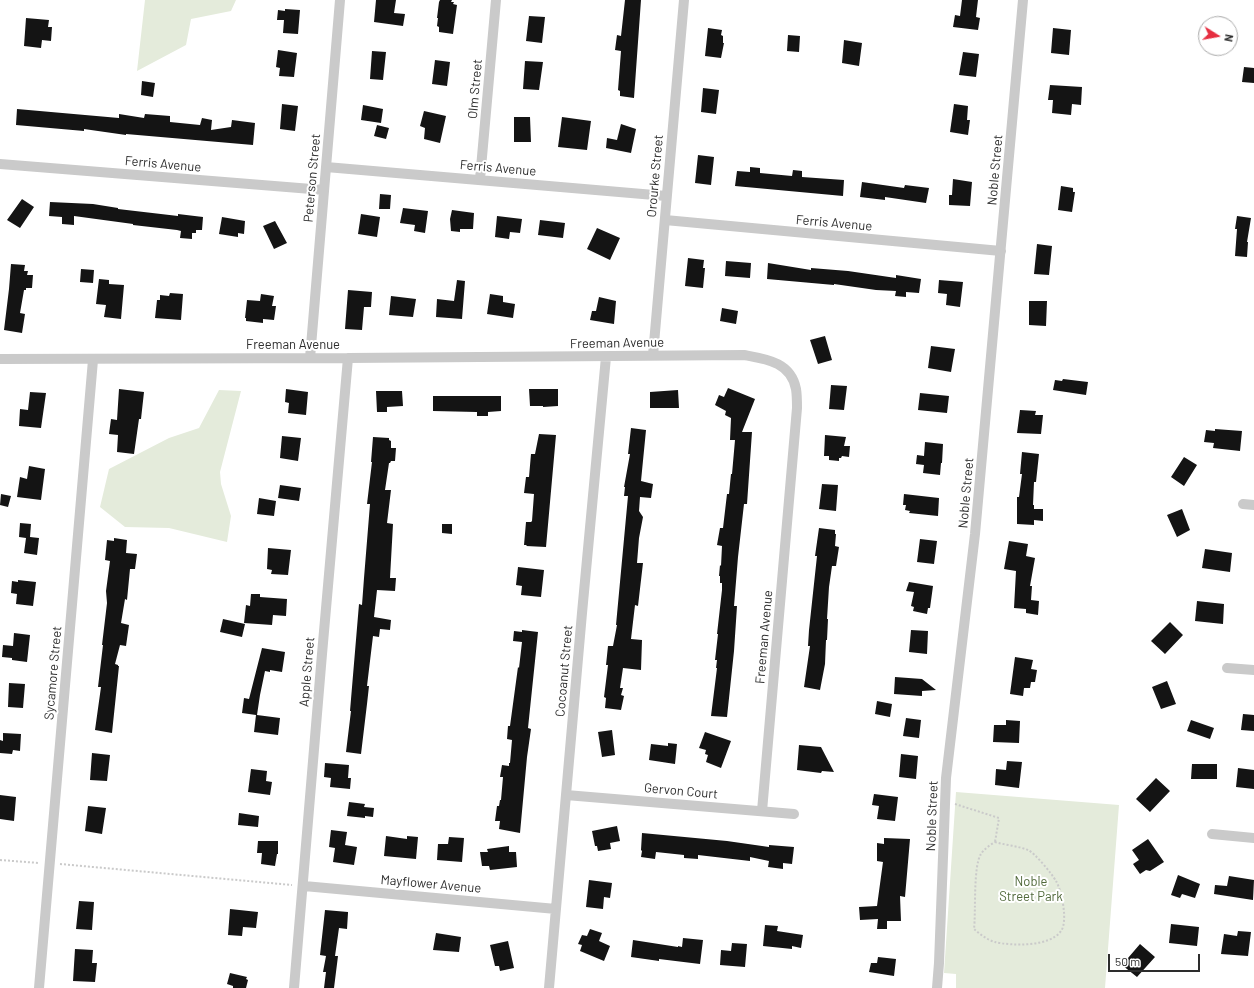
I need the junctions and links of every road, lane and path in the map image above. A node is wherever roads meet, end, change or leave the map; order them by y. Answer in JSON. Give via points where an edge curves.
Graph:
{"nodes":[{"id":1,"x":340,"y":0,"type":"edge"},
{"id":2,"x":496,"y":0,"type":"edge"},
{"id":3,"x":684,"y":0,"type":"edge"},
{"id":4,"x":1023,"y":0,"type":"edge"},
{"id":5,"x":0,"y":164,"type":"edge"},
{"id":6,"x":326,"y":167,"type":"junction"},
{"id":7,"x":480,"y":179,"type":"junction"},
{"id":8,"x":324,"y":190,"type":"junction"},
{"id":9,"x":666,"y":196,"type":"junction"},
{"id":10,"x":665,"y":220,"type":"junction"},
{"id":11,"x":1001,"y":251,"type":"junction"},
{"id":12,"x":653,"y":355,"type":"junction"},
{"id":13,"x":606,"y":357,"type":"junction"},
{"id":14,"x":310,"y":358,"type":"junction"},
{"id":15,"x":348,"y":358,"type":"junction"},
{"id":16,"x":0,"y":359,"type":"edge"},
{"id":17,"x":93,"y":360,"type":"junction"},
{"id":18,"x":1243,"y":504,"type":"dead end"},
{"id":19,"x":1254,"y":505,"type":"edge"},
{"id":20,"x":1227,"y":668,"type":"dead end"},
{"id":21,"x":1254,"y":670,"type":"edge"},
{"id":22,"x":566,"y":795,"type":"junction"},
{"id":23,"x":945,"y":801,"type":"junction"},
{"id":24,"x":762,"y":811,"type":"junction"},
{"id":25,"x":794,"y":814,"type":"dead end"},
{"id":26,"x":1212,"y":834,"type":"dead end"},
{"id":27,"x":1254,"y":838,"type":"edge"},
{"id":28,"x":995,"y":842,"type":"junction"},
{"id":29,"x":0,"y":860,"type":"edge"},
{"id":30,"x":50,"y":863,"type":"junction"},
{"id":31,"x":304,"y":886,"type":"junction"},
{"id":32,"x":556,"y":909,"type":"junction"},
{"id":33,"x":39,"y":988,"type":"edge"},
{"id":34,"x":294,"y":988,"type":"edge"},
{"id":35,"x":549,"y":988,"type":"edge"},
{"id":36,"x":936,"y":988,"type":"edge"}],
"edges":[{"from":1,"to":6,"type":"street","name":"Peterson Street"},
{"from":2,"to":7,"type":"street","name":"Olm Street"},
{"from":3,"to":9,"type":"street","name":"Orourke Street"},
{"from":4,"to":11,"type":"street","name":"Noble Street"},
{"from":5,"to":8,"type":"street","name":"Ferris Avenue"},
{"from":6,"to":7,"type":"street","name":"Ferris Avenue"},
{"from":6,"to":8,"type":"street","name":"Peterson Street"},
{"from":7,"to":9,"type":"street","name":"Ferris Avenue"},
{"from":8,"to":14,"type":"street","name":"Peterson Street"},
{"from":9,"to":10,"type":"street","name":"Orourke Street"},
{"from":10,"to":11,"type":"street","name":"Ferris Avenue"},
{"from":10,"to":12,"type":"street","name":"Orourke Street"},
{"from":11,"to":23,"type":"street","name":"Noble Street","via":[[976,534]]},
{"from":12,"to":13,"type":"street","name":"Freeman Avenue"},
{"from":12,"to":24,"type":"street","name":"Freeman Avenue","via":[[744,354],[770,360],[788,371],[796,388],[793,464]]},
{"from":13,"to":15,"type":"street","name":"Freeman Avenue"},
{"from":13,"to":22,"type":"street","name":"Cocoanut Street"},
{"from":14,"to":15,"type":"street","name":"Freeman Avenue"},
{"from":14,"to":17,"type":"street","name":"Freeman Avenue"},
{"from":15,"to":31,"type":"street","name":"Apple Street"},
{"from":16,"to":17,"type":"street","name":"Freeman Avenue"},
{"from":17,"to":30,"type":"street","name":"Sycamore Street"},
{"from":18,"to":19,"type":"street"},
{"from":20,"to":21,"type":"street"},
{"from":22,"to":24,"type":"street","name":"Gervon Court"},
{"from":22,"to":32,"type":"street","name":"Cocoanut Street"},
{"from":23,"to":28,"type":"path","via":[[999,818]]},
{"from":23,"to":36,"type":"street","name":"Noble Street"},
{"from":24,"to":25,"type":"street","name":"Gervon Court"},
{"from":26,"to":27,"type":"street"},
{"from":28,"to":28,"type":"path","via":[[980,855],[977,867],[974,929],[994,942],[1024,945],[1051,940],[1061,931],[1064,924],[1064,908],[1057,882],[1043,863],[1028,850]]},
{"from":29,"to":30,"type":"path"},
{"from":30,"to":31,"type":"path"},
{"from":30,"to":33,"type":"street","name":"Sycamore Street"},
{"from":31,"to":32,"type":"street","name":"Mayflower Avenue"},
{"from":31,"to":34,"type":"street","name":"Apple Street"},
{"from":32,"to":35,"type":"street","name":"Cocoanut Street"}]}
